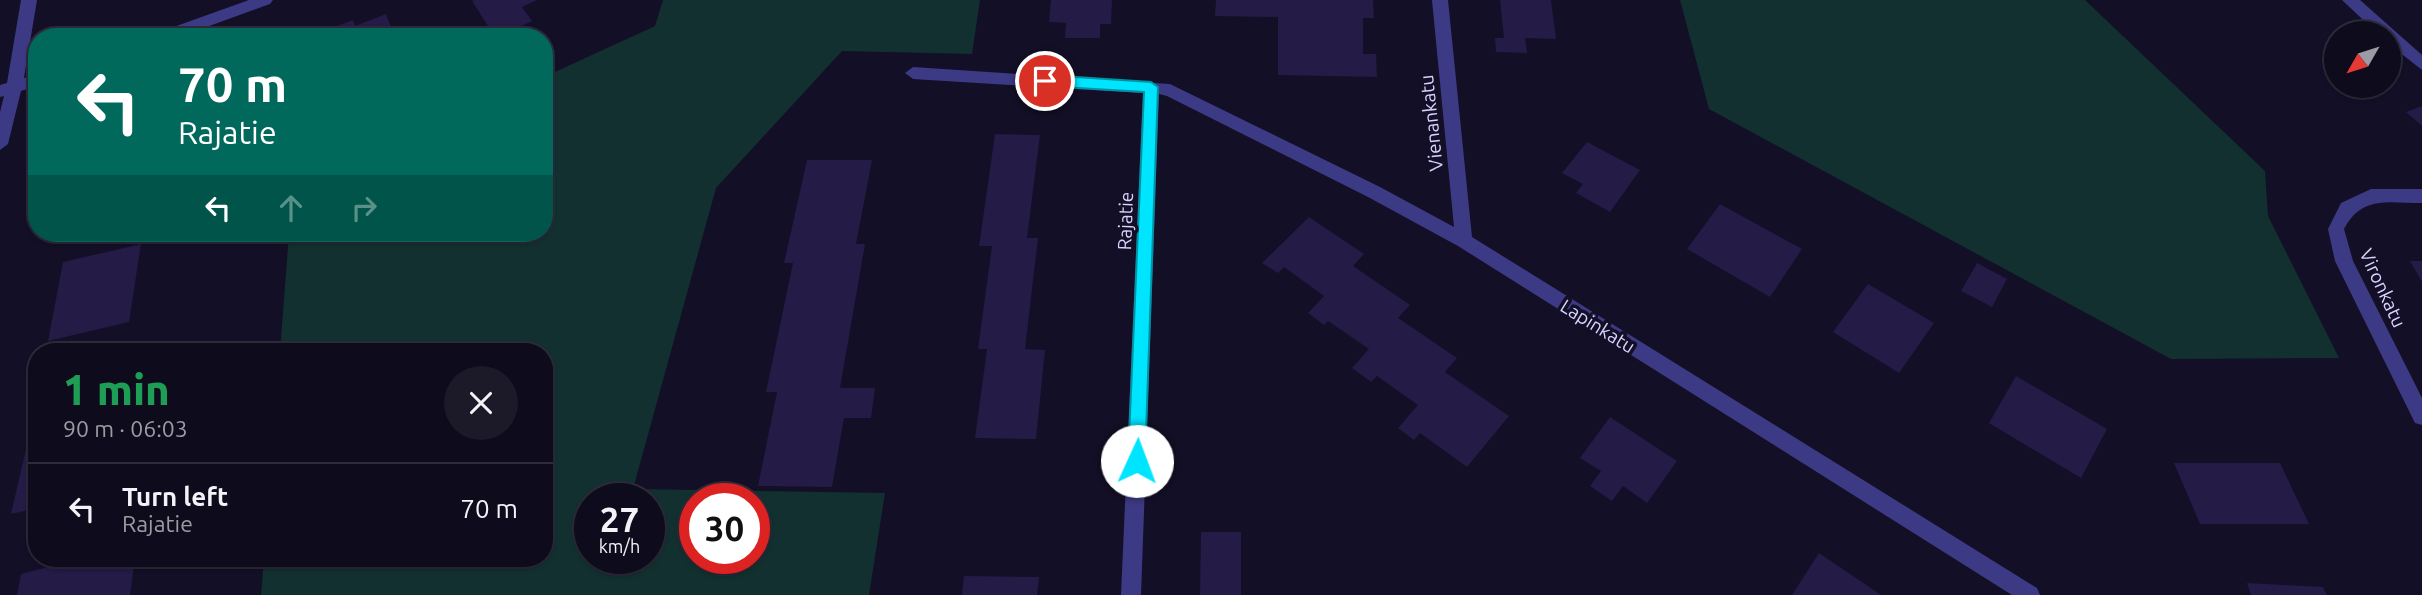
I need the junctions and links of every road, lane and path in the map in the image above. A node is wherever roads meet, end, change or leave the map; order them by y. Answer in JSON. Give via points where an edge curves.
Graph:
{"nodes":[{"id":1,"x":29,"y":0,"type":"edge"},
{"id":2,"x":265,"y":0,"type":"edge"},
{"id":3,"x":1440,"y":0,"type":"edge"},
{"id":4,"x":2350,"y":0,"type":"edge"},
{"id":5,"x":2373,"y":21,"type":"edge"},
{"id":6,"x":187,"y":28,"type":"edge"},
{"id":7,"x":2401,"y":45,"type":"edge"},
{"id":8,"x":2422,"y":64,"type":"edge"},
{"id":9,"x":913,"y":73,"type":"dead end"},
{"id":10,"x":28,"y":83,"type":"edge"},
{"id":11,"x":1151,"y":87,"type":"junction"},
{"id":12,"x":7,"y":90,"type":"edge"},
{"id":13,"x":0,"y":144,"type":"edge"},
{"id":14,"x":2422,"y":195,"type":"edge"},
{"id":15,"x":1464,"y":242,"type":"junction"},
{"id":16,"x":2422,"y":417,"type":"edge"},
{"id":17,"x":1131,"y":595,"type":"edge"},
{"id":18,"x":2030,"y":595,"type":"edge"}],
"edges":[{"from":1,"to":12,"type":"street"},
{"from":2,"to":6,"type":"street"},
{"from":3,"to":15,"type":"street","name":"Vienankatu"},
{"from":4,"to":5,"type":"street"},
{"from":7,"to":8,"type":"street"},
{"from":9,"to":11,"type":"street"},
{"from":10,"to":12,"type":"street"},
{"from":11,"to":15,"type":"street","name":"Lapinkatu","via":[[1170,90],[1374,191]]},
{"from":11,"to":17,"type":"street","name":"Rajatie"},
{"from":12,"to":13,"type":"street"},
{"from":14,"to":16,"type":"street","name":"Vironkatu","via":[[2371,196],[2347,208],[2336,229],[2344,261]]},
{"from":15,"to":18,"type":"street","name":"Lapinkatu"}]}
